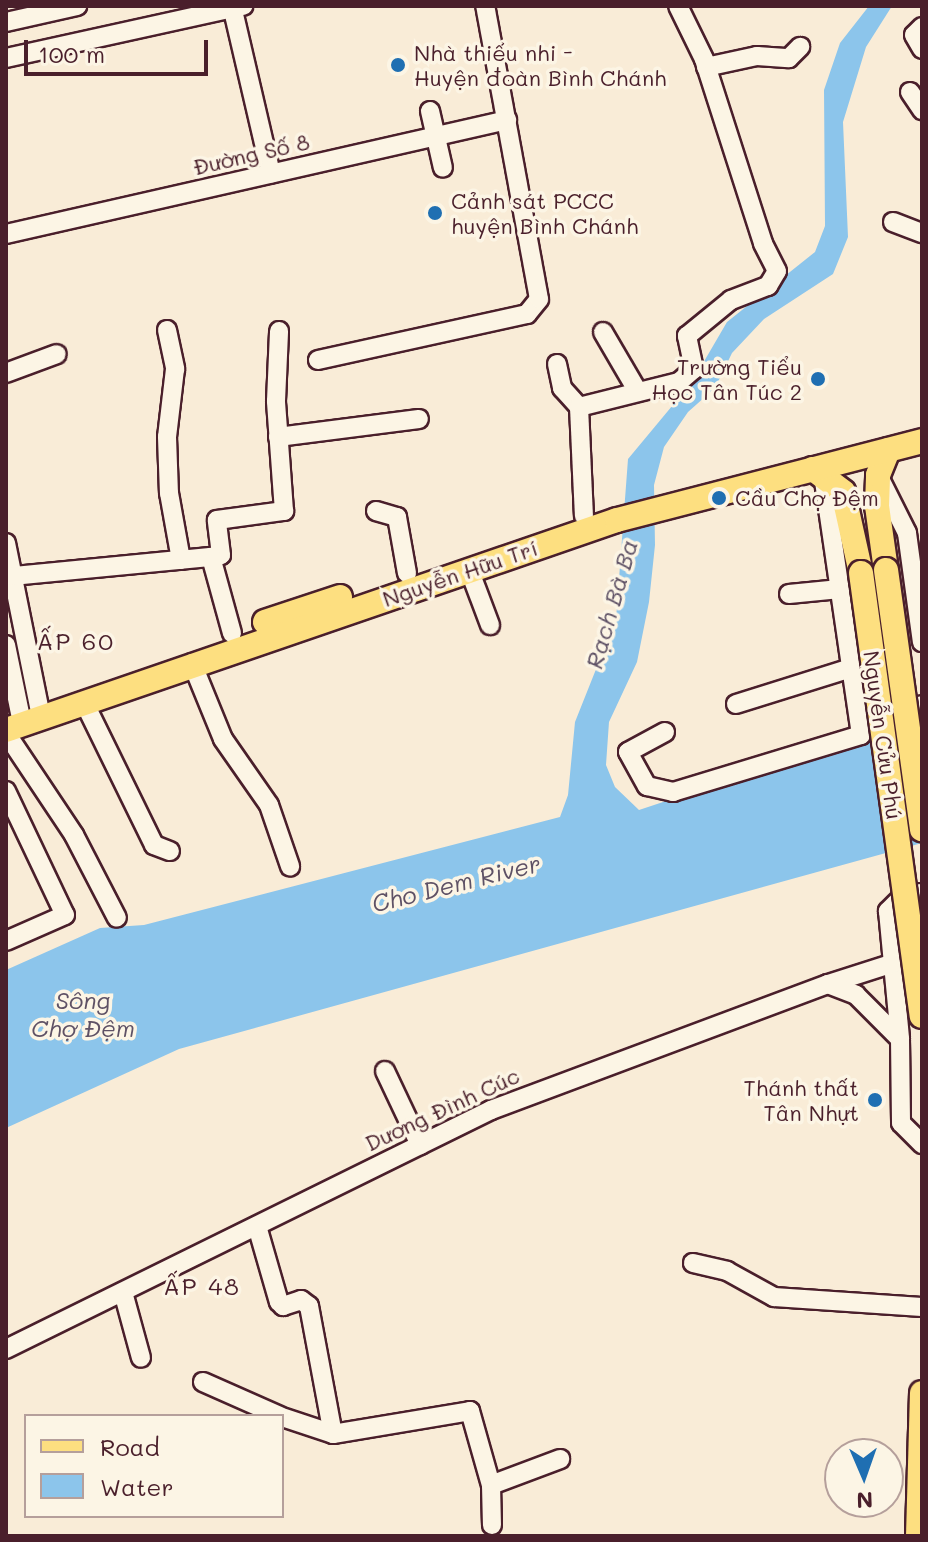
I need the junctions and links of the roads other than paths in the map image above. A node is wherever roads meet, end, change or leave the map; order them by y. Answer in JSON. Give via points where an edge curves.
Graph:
{"nodes":[{"id":1,"x":77,"y":6,"type":"edge"},
{"id":2,"x":485,"y":6,"type":"edge"},
{"id":3,"x":678,"y":6,"type":"edge"},
{"id":4,"x":236,"y":7,"type":"edge"},
{"id":5,"x":6,"y":22,"type":"edge"},
{"id":6,"x":922,"y":27,"type":"edge"},
{"id":7,"x":86,"y":40,"type":"junction"},
{"id":8,"x":800,"y":47,"type":"dead end"},
{"id":9,"x":922,"y":49,"type":"edge"},
{"id":10,"x":6,"y":58,"type":"edge"},
{"id":11,"x":706,"y":67,"type":"junction"},
{"id":12,"x":910,"y":92,"type":"dead end"},
{"id":13,"x":922,"y":110,"type":"edge"},
{"id":14,"x":430,"y":111,"type":"dead end"},
{"id":15,"x":507,"y":120,"type":"junction"},
{"id":16,"x":436,"y":136,"type":"junction"},
{"id":17,"x":443,"y":168,"type":"dead end"},
{"id":18,"x":271,"y":174,"type":"junction"},
{"id":19,"x":893,"y":222,"type":"dead end"},
{"id":20,"x":922,"y":233,"type":"edge"},
{"id":21,"x":6,"y":234,"type":"edge"},
{"id":22,"x":167,"y":330,"type":"dead end"},
{"id":23,"x":279,"y":331,"type":"dead end"},
{"id":24,"x":603,"y":332,"type":"dead end"},
{"id":25,"x":57,"y":354,"type":"dead end"},
{"id":26,"x":318,"y":360,"type":"dead end"},
{"id":27,"x":557,"y":364,"type":"dead end"},
{"id":28,"x":6,"y":373,"type":"edge"},
{"id":29,"x":638,"y":392,"type":"junction"},
{"id":30,"x":579,"y":407,"type":"junction"},
{"id":31,"x":419,"y":419,"type":"dead end"},
{"id":32,"x":922,"y":426,"type":"edge"},
{"id":33,"x":278,"y":437,"type":"junction"},
{"id":34,"x":922,"y":441,"type":"edge"},
{"id":35,"x":888,"y":450,"type":"junction"},
{"id":36,"x":818,"y":472,"type":"junction"},
{"id":37,"x":878,"y":475,"type":"junction"},
{"id":38,"x":669,"y":499,"type":"junction"},
{"id":39,"x":376,"y":511,"type":"dead end"},
{"id":40,"x":616,"y":513,"type":"junction"},
{"id":41,"x":584,"y":516,"type":"junction"},
{"id":42,"x":6,"y":543,"type":"edge"},
{"id":43,"x":211,"y":557,"type":"junction"},
{"id":44,"x":181,"y":560,"type":"junction"},
{"id":45,"x":469,"y":569,"type":"junction"},
{"id":46,"x":407,"y":573,"type":"junction"},
{"id":47,"x":13,"y":576,"type":"junction"},
{"id":48,"x":840,"y":589,"type":"junction"},
{"id":49,"x":789,"y":594,"type":"dead end"},
{"id":50,"x":307,"y":617,"type":"junction"},
{"id":51,"x":921,"y":621,"type":"edge"},
{"id":52,"x":490,"y":625,"type":"dead end"},
{"id":53,"x":232,"y":633,"type":"junction"},
{"id":54,"x":922,"y":642,"type":"edge"},
{"id":55,"x":6,"y":645,"type":"edge"},
{"id":56,"x":192,"y":663,"type":"junction"},
{"id":57,"x":851,"y":668,"type":"junction"},
{"id":58,"x":84,"y":702,"type":"junction"},
{"id":59,"x":736,"y":704,"type":"dead end"},
{"id":60,"x":921,"y":704,"type":"edge"},
{"id":61,"x":20,"y":718,"type":"edge"},
{"id":62,"x":859,"y":722,"type":"junction"},
{"id":63,"x":665,"y":732,"type":"dead end"},
{"id":64,"x":6,"y":791,"type":"edge"},
{"id":65,"x":922,"y":830,"type":"edge"},
{"id":66,"x":170,"y":851,"type":"dead end"},
{"id":67,"x":290,"y":866,"type":"dead end"},
{"id":68,"x":922,"y":893,"type":"edge"},
{"id":69,"x":117,"y":918,"type":"dead end"},
{"id":70,"x":6,"y":941,"type":"edge"},
{"id":71,"x":894,"y":963,"type":"junction"},
{"id":72,"x":828,"y":984,"type":"junction"},
{"id":73,"x":922,"y":1016,"type":"edge"},
{"id":74,"x":900,"y":1039,"type":"junction"},
{"id":75,"x":385,"y":1071,"type":"dead end"},
{"id":76,"x":922,"y":1144,"type":"edge"},
{"id":77,"x":420,"y":1145,"type":"junction"},
{"id":78,"x":257,"y":1226,"type":"junction"},
{"id":79,"x":693,"y":1263,"type":"dead end"},
{"id":80,"x":123,"y":1292,"type":"junction"},
{"id":81,"x":922,"y":1307,"type":"edge"},
{"id":82,"x":6,"y":1349,"type":"edge"},
{"id":83,"x":141,"y":1358,"type":"dead end"},
{"id":84,"x":203,"y":1382,"type":"dead end"},
{"id":85,"x":922,"y":1393,"type":"edge"},
{"id":86,"x":276,"y":1414,"type":"edge"},
{"id":87,"x":284,"y":1417,"type":"edge"},
{"id":88,"x":333,"y":1434,"type":"junction"},
{"id":89,"x":560,"y":1459,"type":"dead end"},
{"id":90,"x":491,"y":1485,"type":"junction"},
{"id":91,"x":492,"y":1525,"type":"dead end"},
{"id":92,"x":918,"y":1536,"type":"edge"}],
"edges":[{"from":1,"to":5,"type":"street"},
{"from":1,"to":7,"type":"street"},
{"from":2,"to":15,"type":"street"},
{"from":3,"to":11,"type":"street"},
{"from":4,"to":7,"type":"street"},
{"from":4,"to":18,"type":"street"},
{"from":6,"to":9,"type":"street","via":[[914,35]]},
{"from":7,"to":10,"type":"street"},
{"from":8,"to":11,"type":"street","via":[[789,58],[757,56]]},
{"from":11,"to":29,"type":"street","via":[[763,243],[777,271],[768,286],[731,300],[687,336],[694,369],[679,382]]},
{"from":12,"to":13,"type":"street"},
{"from":14,"to":16,"type":"street"},
{"from":15,"to":16,"type":"street","name":"Đường Số 8"},
{"from":15,"to":26,"type":"street","via":[[539,299],[527,314]]},
{"from":16,"to":17,"type":"street"},
{"from":16,"to":18,"type":"street","name":"Đường Số 8"},
{"from":18,"to":21,"type":"street","name":"Đường Số 8"},
{"from":19,"to":20,"type":"street"},
{"from":22,"to":44,"type":"street","via":[[175,369],[167,437],[169,493]]},
{"from":23,"to":33,"type":"street"},
{"from":24,"to":29,"type":"street"},
{"from":25,"to":28,"type":"street"},
{"from":27,"to":30,"type":"street","via":[[562,388]]},
{"from":29,"to":30,"type":"street"},
{"from":30,"to":41,"type":"street"},
{"from":31,"to":33,"type":"street"},
{"from":32,"to":38,"type":"main road","name":"Nguyễn Hữu Trí"},
{"from":33,"to":43,"type":"street","via":[[284,511],[217,520],[221,555]]},
{"from":34,"to":35,"type":"main road","name":"Nguyễn Hữu Trí"},
{"from":35,"to":36,"type":"main road","name":"Nguyễn Hữu Trí"},
{"from":35,"to":37,"type":"main road","name":"Nguyễn Cửu Phú"},
{"from":36,"to":38,"type":"main road","name":"Nguyễn Hữu Trí"},
{"from":36,"to":48,"type":"street"},
{"from":36,"to":73,"type":"main road","name":"Nguyễn Cửu Phú","bridge":true,"via":[[843,492],[851,511]]},
{"from":37,"to":51,"type":"street","via":[[898,505],[907,533]]},
{"from":37,"to":65,"type":"main road","name":"Nguyễn Cửu Phú","bridge":true},
{"from":38,"to":40,"type":"main road","name":"Nguyễn Hữu Trí"},
{"from":39,"to":46,"type":"street","via":[[397,517]]},
{"from":40,"to":41,"type":"main road","name":"Nguyễn Hữu Trí"},
{"from":40,"to":45,"type":"main road","name":"Nguyễn Hữu Trí"},
{"from":41,"to":46,"type":"main road","name":"Nguyễn Hữu Trí"},
{"from":42,"to":47,"type":"street"},
{"from":43,"to":44,"type":"street"},
{"from":43,"to":53,"type":"street"},
{"from":44,"to":47,"type":"street"},
{"from":45,"to":50,"type":"main road","name":"Nguyễn Hữu Trí"},
{"from":45,"to":52,"type":"street"},
{"from":46,"to":50,"type":"main road","name":"Nguyễn Hữu Trí"},
{"from":47,"to":61,"type":"street"},
{"from":48,"to":49,"type":"street"},
{"from":48,"to":57,"type":"street"},
{"from":50,"to":53,"type":"main road","name":"Nguyễn Hữu Trí"},
{"from":50,"to":56,"type":"main road","name":"Nguyễn Hữu Trí"},
{"from":51,"to":54,"type":"street"},
{"from":53,"to":61,"type":"main road","name":"Nguyễn Hữu Trí"},
{"from":55,"to":61,"type":"street"},
{"from":56,"to":58,"type":"main road","name":"Nguyễn Hữu Trí"},
{"from":56,"to":67,"type":"street","via":[[223,739],[269,805]]},
{"from":57,"to":59,"type":"street"},
{"from":57,"to":62,"type":"street"},
{"from":58,"to":61,"type":"main road","name":"Nguyễn Hữu Trí"},
{"from":58,"to":66,"type":"street","via":[[154,845]]},
{"from":60,"to":62,"type":"street"},
{"from":61,"to":69,"type":"street"},
{"from":62,"to":63,"type":"street","via":[[861,735],[673,792],[647,786],[628,752]]},
{"from":64,"to":70,"type":"street","via":[[65,915]]},
{"from":68,"to":71,"type":"street","via":[[904,895],[888,911]]},
{"from":71,"to":72,"type":"street","name":"Dương Đình Cúc"},
{"from":71,"to":74,"type":"street"},
{"from":72,"to":74,"type":"street","via":[[856,995]]},
{"from":72,"to":77,"type":"street","name":"Dương Đình Cúc","via":[[568,1078]]},
{"from":74,"to":76,"type":"street","via":[[901,1123]]},
{"from":75,"to":77,"type":"street"},
{"from":77,"to":78,"type":"street","name":"Dương Đình Cúc"},
{"from":78,"to":80,"type":"street","name":"Dương Đình Cúc"},
{"from":78,"to":88,"type":"street","via":[[279,1302],[283,1306],[301,1300],[309,1306]]},
{"from":79,"to":81,"type":"street","via":[[727,1271],[774,1297]]},
{"from":80,"to":82,"type":"street","name":"Dương Đình Cúc"},
{"from":80,"to":83,"type":"street"},
{"from":84,"to":86,"type":"street"},
{"from":85,"to":92,"type":"main road"},
{"from":87,"to":88,"type":"street"},
{"from":88,"to":90,"type":"street","via":[[470,1411]]},
{"from":89,"to":90,"type":"street"},
{"from":90,"to":91,"type":"street"}]}
